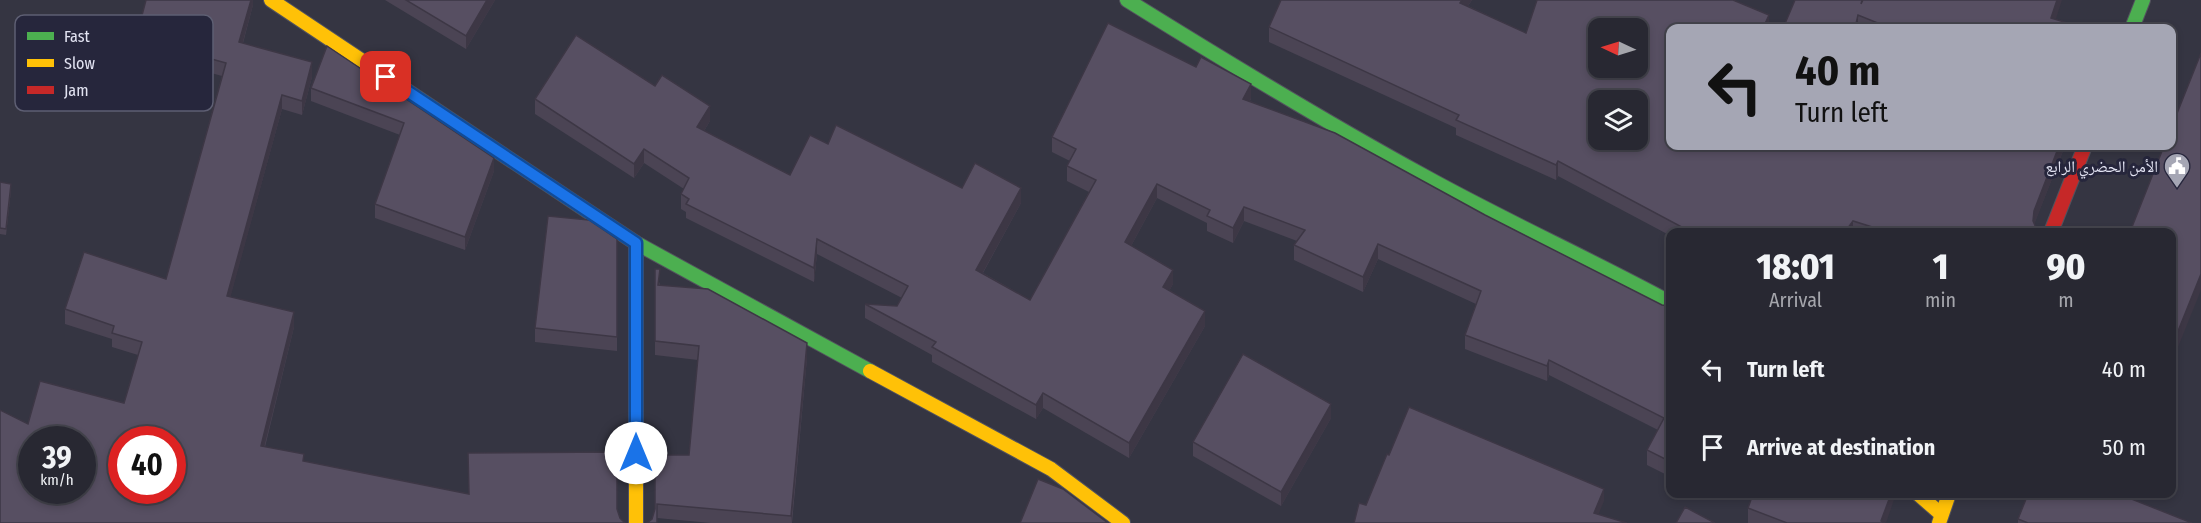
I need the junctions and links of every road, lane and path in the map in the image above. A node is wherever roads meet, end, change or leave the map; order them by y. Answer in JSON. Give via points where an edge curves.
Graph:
{"nodes":[{"id":1,"x":271,"y":0,"type":"edge"},
{"id":2,"x":1128,"y":0,"type":"edge"},
{"id":3,"x":2143,"y":0,"type":"edge"},
{"id":4,"x":2134,"y":24,"type":"edge"},
{"id":5,"x":2083,"y":150,"type":"edge"},
{"id":6,"x":2053,"y":228,"type":"edge"},
{"id":7,"x":636,"y":243,"type":"junction"},
{"id":8,"x":1666,"y":300,"type":"edge"},
{"id":9,"x":1922,"y":498,"type":"edge"},
{"id":10,"x":1948,"y":498,"type":"edge"},
{"id":11,"x":1940,"y":519,"type":"edge"},
{"id":12,"x":636,"y":523,"type":"edge"},
{"id":13,"x":1123,"y":523,"type":"edge"}],
"edges":[{"from":1,"to":7,"type":"street"},
{"from":2,"to":8,"type":"street","via":[[1264,86],[1468,200]]},
{"from":3,"to":4,"type":"street"},
{"from":5,"to":6,"type":"street"},
{"from":7,"to":12,"type":"street"},
{"from":7,"to":13,"type":"street","via":[[1051,469]]},
{"from":9,"to":11,"type":"street"},
{"from":10,"to":11,"type":"street"}]}
